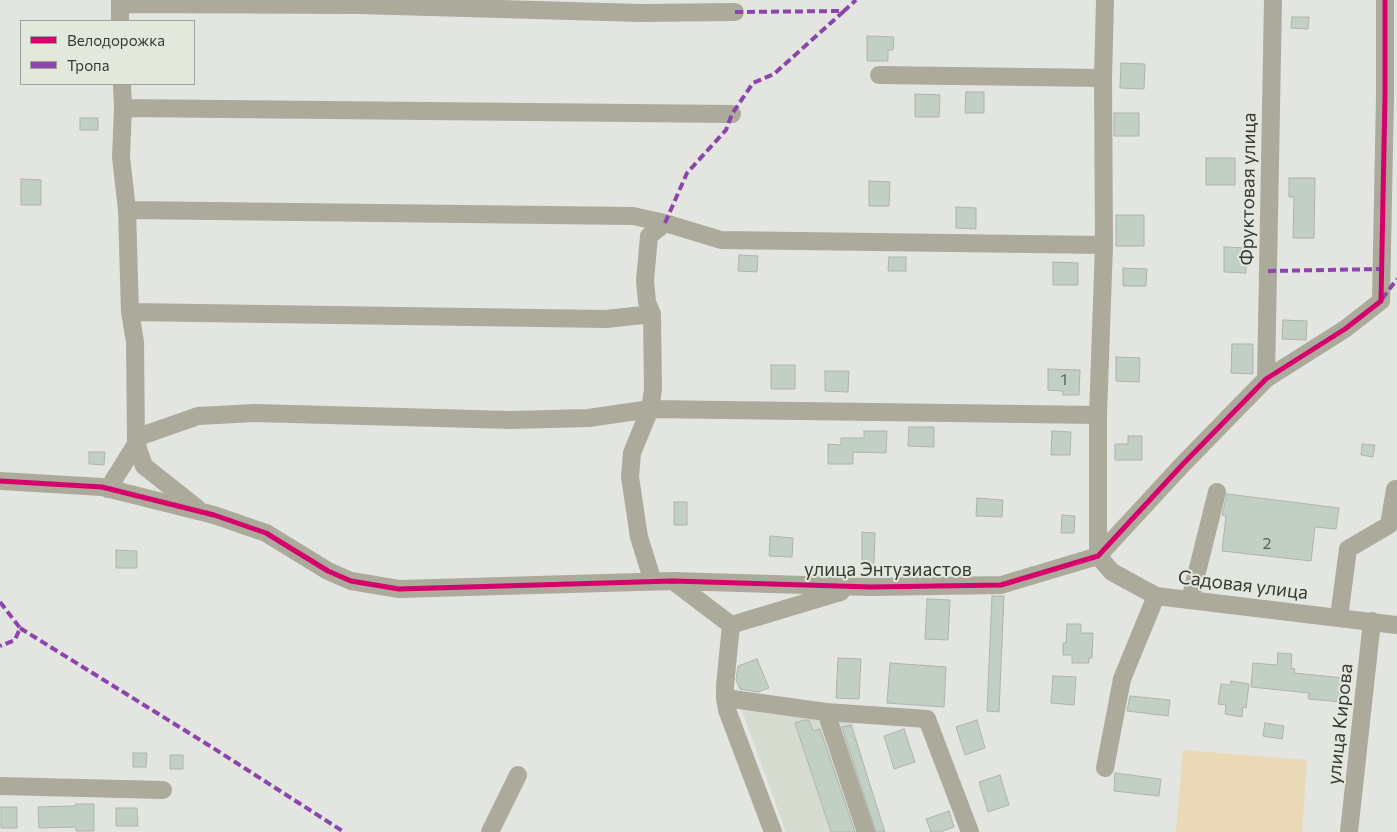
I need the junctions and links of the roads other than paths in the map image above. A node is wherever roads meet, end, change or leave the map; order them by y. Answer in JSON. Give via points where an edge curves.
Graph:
{"nodes":[{"id":1,"x":1104,"y":0,"type":"edge"},
{"id":2,"x":1273,"y":0,"type":"edge"},
{"id":3,"x":1385,"y":0,"type":"edge"},
{"id":4,"x":120,"y":8,"type":"edge"},
{"id":5,"x":735,"y":12,"type":"dead end"},
{"id":6,"x":879,"y":75,"type":"dead end"},
{"id":7,"x":1103,"y":78,"type":"junction"},
{"id":8,"x":122,"y":85,"type":"edge"},
{"id":9,"x":123,"y":108,"type":"junction"},
{"id":10,"x":732,"y":114,"type":"dead end"},
{"id":11,"x":127,"y":210,"type":"junction"},
{"id":12,"x":665,"y":223,"type":"junction"},
{"id":13,"x":1104,"y":246,"type":"junction"},
{"id":14,"x":130,"y":312,"type":"junction"},
{"id":15,"x":652,"y":314,"type":"junction"},
{"id":16,"x":1266,"y":379,"type":"junction"},
{"id":17,"x":650,"y":409,"type":"junction"},
{"id":18,"x":1098,"y":414,"type":"junction"},
{"id":19,"x":136,"y":443,"type":"junction"},
{"id":20,"x":0,"y":481,"type":"edge"},
{"id":21,"x":108,"y":489,"type":"junction"},
{"id":22,"x":1395,"y":489,"type":"dead end"},
{"id":23,"x":1217,"y":492,"type":"dead end"},
{"id":24,"x":203,"y":513,"type":"junction"},
{"id":25,"x":1098,"y":556,"type":"junction"},
{"id":26,"x":673,"y":581,"type":"junction"},
{"id":27,"x":653,"y":582,"type":"junction"},
{"id":28,"x":871,"y":587,"type":"junction"},
{"id":29,"x":1156,"y":596,"type":"junction"},
{"id":30,"x":1190,"y":600,"type":"junction"},
{"id":31,"x":1339,"y":617,"type":"junction"},
{"id":32,"x":1372,"y":621,"type":"junction"},
{"id":33,"x":1397,"y":624,"type":"edge"},
{"id":34,"x":731,"y":625,"type":"junction"},
{"id":35,"x":725,"y":698,"type":"junction"},
{"id":36,"x":826,"y":712,"type":"junction"},
{"id":37,"x":1105,"y":768,"type":"dead end"},
{"id":38,"x":518,"y":775,"type":"dead end"},
{"id":39,"x":0,"y":786,"type":"edge"},
{"id":40,"x":163,"y":790,"type":"dead end"},
{"id":41,"x":490,"y":832,"type":"edge"},
{"id":42,"x":773,"y":832,"type":"edge"},
{"id":43,"x":866,"y":832,"type":"edge"},
{"id":44,"x":970,"y":832,"type":"edge"},
{"id":45,"x":1349,"y":832,"type":"edge"},
{"id":46,"x":1354,"y":832,"type":"edge"}],
"edges":[{"from":1,"to":7,"type":"street"},
{"from":2,"to":16,"type":"street","name":"Фруктовая улица"},
{"from":3,"to":16,"type":"street","via":[[1381,301],[1345,329]]},
{"from":4,"to":5,"type":"street","via":[[360,5],[641,13]]},
{"from":6,"to":7,"type":"street"},
{"from":7,"to":13,"type":"street"},
{"from":8,"to":9,"type":"street"},
{"from":9,"to":10,"type":"street"},
{"from":9,"to":11,"type":"street","via":[[121,157]]},
{"from":11,"to":12,"type":"street","via":[[633,216]]},
{"from":11,"to":14,"type":"street"},
{"from":12,"to":13,"type":"street","via":[[721,240]]},
{"from":12,"to":15,"type":"street","via":[[649,236],[645,281]]},
{"from":13,"to":18,"type":"street"},
{"from":14,"to":15,"type":"street","via":[[606,319]]},
{"from":14,"to":19,"type":"street","via":[[136,342]]},
{"from":15,"to":17,"type":"street","via":[[653,390]]},
{"from":16,"to":25,"type":"street"},
{"from":17,"to":18,"type":"street"},
{"from":17,"to":19,"type":"street","via":[[588,418],[511,420],[255,413],[198,416],[141,436]]},
{"from":17,"to":27,"type":"street","via":[[632,453],[630,477],[639,537]]},
{"from":18,"to":25,"type":"street"},
{"from":19,"to":21,"type":"street"},
{"from":19,"to":24,"type":"street","via":[[144,466]]},
{"from":20,"to":21,"type":"street","name":"улица Энтузиастов"},
{"from":21,"to":24,"type":"street","name":"улица Энтузиастов"},
{"from":22,"to":31,"type":"street","via":[[1390,525],[1348,549]]},
{"from":23,"to":30,"type":"street"},
{"from":24,"to":27,"type":"street","name":"улица Энтузиастов","via":[[266,533],[328,571],[373,586],[399,589]]},
{"from":25,"to":28,"type":"street","name":"улица Энтузиастов","via":[[1001,585]]},
{"from":25,"to":29,"type":"street","name":"Садовая улица","via":[[1112,572]]},
{"from":26,"to":27,"type":"street","name":"улица Энтузиастов"},
{"from":26,"to":28,"type":"street","name":"улица Энтузиастов"},
{"from":26,"to":34,"type":"street"},
{"from":28,"to":34,"type":"street","via":[[831,594]]},
{"from":29,"to":30,"type":"street","name":"Садовая улица"},
{"from":29,"to":37,"type":"street","via":[[1122,678]]},
{"from":30,"to":31,"type":"street","name":"Садовая улица"},
{"from":31,"to":32,"type":"street","name":"Садовая улица"},
{"from":32,"to":33,"type":"street","name":"Садовая улица"},
{"from":32,"to":45,"type":"street","name":"улица Кирова"},
{"from":34,"to":35,"type":"street"},
{"from":35,"to":36,"type":"street"},
{"from":35,"to":42,"type":"street"},
{"from":36,"to":43,"type":"street"},
{"from":36,"to":44,"type":"street","via":[[927,720]]},
{"from":38,"to":41,"type":"street"},
{"from":39,"to":40,"type":"street"},
{"from":45,"to":46,"type":"street"}]}
